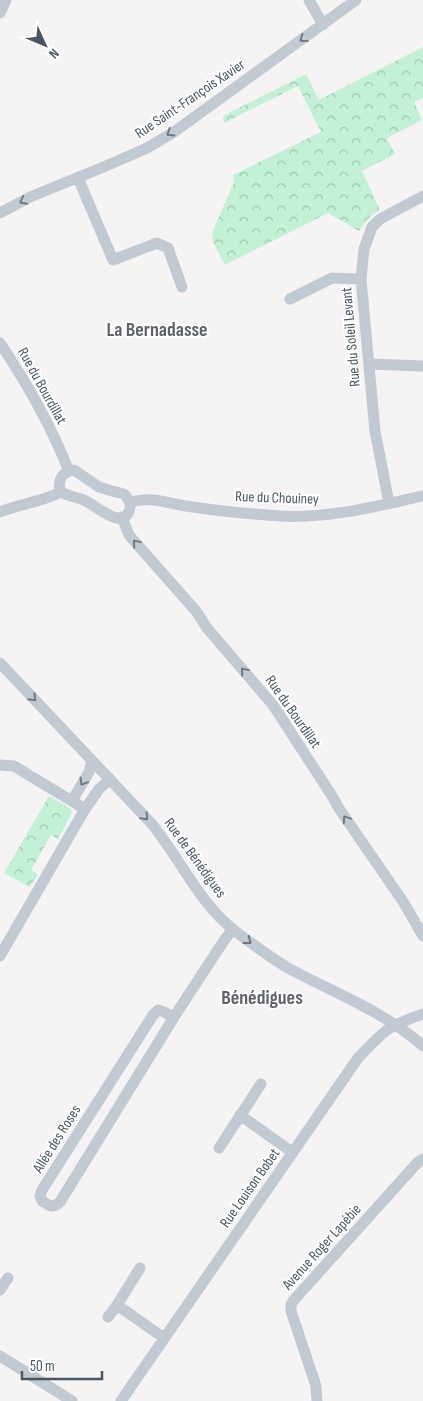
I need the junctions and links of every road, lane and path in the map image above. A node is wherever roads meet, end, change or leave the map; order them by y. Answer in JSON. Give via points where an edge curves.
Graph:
{"nodes":[{"id":1,"x":6,"y":0,"type":"edge"},
{"id":2,"x":310,"y":0,"type":"edge"},
{"id":3,"x":356,"y":0,"type":"edge"},
{"id":4,"x":0,"y":14,"type":"edge"},
{"id":5,"x":323,"y":25,"type":"junction"},
{"id":6,"x":78,"y":178,"type":"junction"},
{"id":7,"x":423,"y":196,"type":"edge"},
{"id":8,"x":0,"y":213,"type":"edge"},
{"id":9,"x":361,"y":279,"type":"junction"},
{"id":10,"x":182,"y":287,"type":"dead end"},
{"id":11,"x":290,"y":299,"type":"dead end"},
{"id":12,"x":0,"y":343,"type":"edge"},
{"id":13,"x":369,"y":364,"type":"junction"},
{"id":14,"x":423,"y":366,"type":"edge"},
{"id":15,"x":69,"y":471,"type":"junction"},
{"id":16,"x":61,"y":492,"type":"junction"},
{"id":17,"x":423,"y":496,"type":"edge"},
{"id":18,"x":130,"y":502,"type":"junction"},
{"id":19,"x":389,"y":503,"type":"junction"},
{"id":20,"x":0,"y":512,"type":"edge"},
{"id":21,"x":122,"y":517,"type":"junction"},
{"id":22,"x":0,"y":663,"type":"edge"},
{"id":23,"x":92,"y":761,"type":"junction"},
{"id":24,"x":0,"y":764,"type":"edge"},
{"id":25,"x":110,"y":779,"type":"junction"},
{"id":26,"x":72,"y":801,"type":"junction"},
{"id":27,"x":86,"y":809,"type":"junction"},
{"id":28,"x":233,"y":929,"type":"junction"},
{"id":29,"x":423,"y":936,"type":"edge"},
{"id":30,"x":0,"y":956,"type":"edge"},
{"id":31,"x":423,"y":1014,"type":"edge"},
{"id":32,"x":174,"y":1018,"type":"junction"},
{"id":33,"x":396,"y":1024,"type":"junction"},
{"id":34,"x":423,"y":1046,"type":"edge"},
{"id":35,"x":261,"y":1084,"type":"dead end"},
{"id":36,"x":240,"y":1115,"type":"junction"},
{"id":37,"x":218,"y":1148,"type":"dead end"},
{"id":38,"x":292,"y":1152,"type":"junction"},
{"id":39,"x":423,"y":1159,"type":"edge"},
{"id":40,"x":140,"y":1268,"type":"dead end"},
{"id":41,"x":8,"y":1278,"type":"dead end"},
{"id":42,"x":0,"y":1290,"type":"edge"},
{"id":43,"x":116,"y":1305,"type":"junction"},
{"id":44,"x":108,"y":1317,"type":"dead end"},
{"id":45,"x":164,"y":1338,"type":"junction"},
{"id":46,"x":0,"y":1356,"type":"edge"},
{"id":47,"x":72,"y":1401,"type":"edge"},
{"id":48,"x":121,"y":1401,"type":"edge"},
{"id":49,"x":317,"y":1401,"type":"edge"}],
"edges":[{"from":1,"to":4,"type":"street"},
{"from":2,"to":5,"type":"street"},
{"from":3,"to":5,"type":"street","name":"Rue Saint-François Xavier"},
{"from":5,"to":6,"type":"street","name":"Rue Saint-François Xavier","one_way":true,"via":[[174,132],[147,148]]},
{"from":6,"to":8,"type":"street","name":"Rue Saint-François Xavier","one_way":true},
{"from":6,"to":10,"type":"street","via":[[113,260],[157,243],[168,248]]},
{"from":7,"to":9,"type":"street","name":"Rue du Soleil Levant","via":[[380,219],[372,227],[364,249]]},
{"from":9,"to":11,"type":"street","via":[[332,278]]},
{"from":9,"to":13,"type":"street","name":"Rue du Soleil Levant"},
{"from":12,"to":15,"type":"street","name":"Rue du Bourdillat","via":[[21,375]]},
{"from":13,"to":14,"type":"street"},
{"from":13,"to":19,"type":"street","name":"Rue du Soleil Levant","via":[[375,432]]},
{"from":15,"to":16,"type":"street","via":[[59,482]]},
{"from":15,"to":18,"type":"street","via":[[74,470],[99,486],[124,494]]},
{"from":16,"to":20,"type":"street"},
{"from":16,"to":21,"type":"street","via":[[83,500],[114,518]]},
{"from":17,"to":19,"type":"street","name":"Rue du Chouiney"},
{"from":18,"to":19,"type":"street","name":"Rue du Chouiney","via":[[150,499],[184,506],[283,516],[345,512]]},
{"from":18,"to":21,"type":"street","via":[[128,512]]},
{"from":29,"to":21,"type":"street","name":"Rue du Bourdillat","one_way":true,"via":[[273,705],[129,535]]},
{"from":22,"to":23,"type":"street","name":"Rue de Bénédigues","one_way":true},
{"from":23,"to":25,"type":"street","name":"Rue de Bénédigues"},
{"from":23,"to":26,"type":"street","one_way":true},
{"from":24,"to":26,"type":"street","via":[[14,766]]},
{"from":25,"to":27,"type":"street"},
{"from":25,"to":28,"type":"street","name":"Rue de Bénédigues","one_way":true,"via":[[156,829],[199,893]]},
{"from":26,"to":27,"type":"street"},
{"from":27,"to":30,"type":"street"},
{"from":28,"to":32,"type":"street","name":"Allée des Roses"},
{"from":28,"to":33,"type":"street","name":"Rue de Bénédigues","one_way":true,"via":[[288,968]]},
{"from":31,"to":33,"type":"street","name":"Rue Louison Bobet"},
{"from":32,"to":32,"type":"street","name":"Allée des Roses","via":[[60,1202],[50,1206],[42,1201],[42,1190],[153,1015],[158,1010]]},
{"from":33,"to":34,"type":"street","name":"Rue de Bénédigues"},
{"from":33,"to":38,"type":"street","name":"Rue Louison Bobet","via":[[358,1058]]},
{"from":35,"to":36,"type":"street"},
{"from":36,"to":37,"type":"street"},
{"from":36,"to":38,"type":"street"},
{"from":38,"to":45,"type":"street","name":"Rue Louison Bobet"},
{"from":39,"to":49,"type":"street","name":"Avenue Roger Lapébie","via":[[293,1300],[291,1311],[316,1386]]},
{"from":40,"to":43,"type":"street"},
{"from":41,"to":42,"type":"street"},
{"from":43,"to":44,"type":"street"},
{"from":43,"to":45,"type":"street"},
{"from":45,"to":48,"type":"street","name":"Rue Louison Bobet"},
{"from":46,"to":47,"type":"street"}]}
